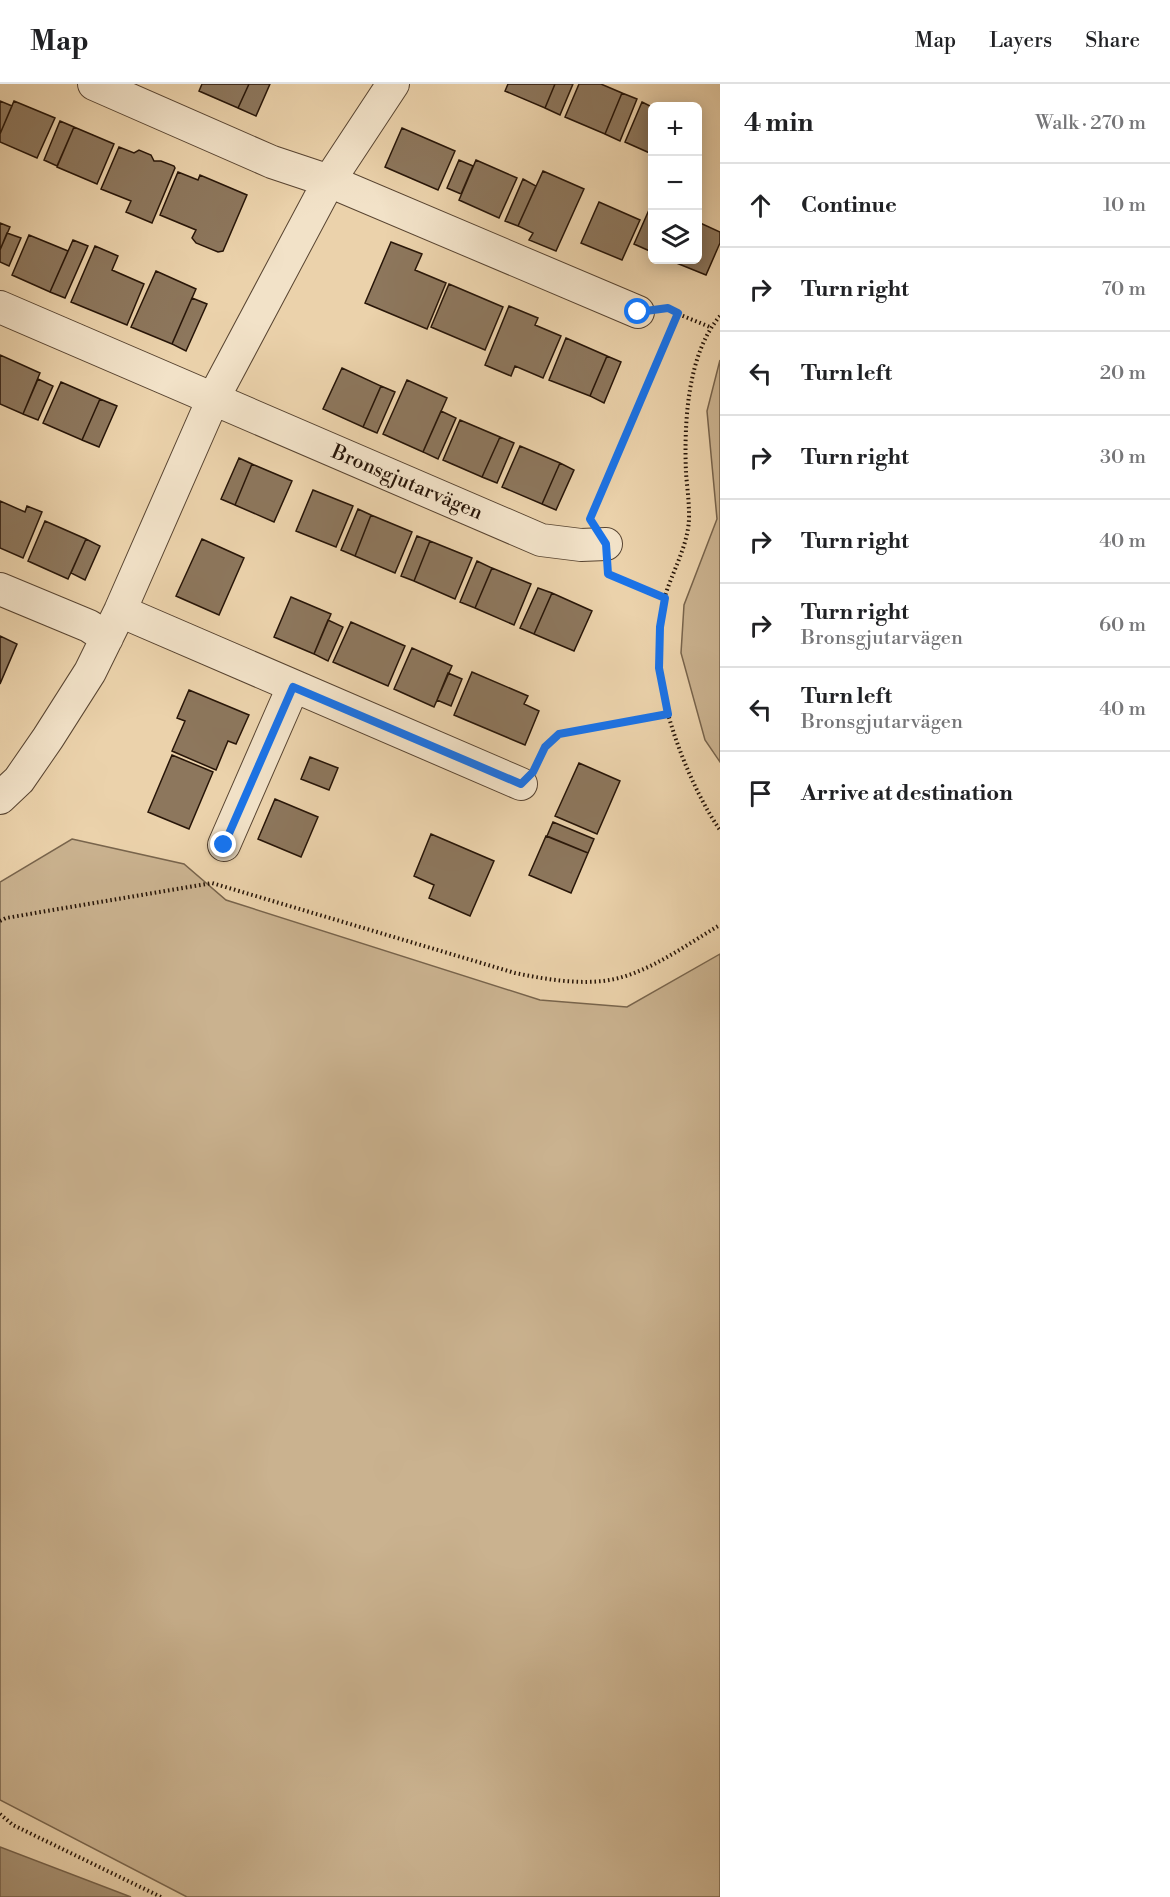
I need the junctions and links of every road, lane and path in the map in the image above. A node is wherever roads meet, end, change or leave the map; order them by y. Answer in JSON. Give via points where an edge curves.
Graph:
{"nodes":[{"id":1,"x":94,"y":84,"type":"edge"},
{"id":2,"x":393,"y":84,"type":"edge"},
{"id":3,"x":329,"y":181,"type":"junction"},
{"id":4,"x":0,"y":308,"type":"edge"},
{"id":5,"x":638,"y":312,"type":"joint"},
{"id":6,"x":678,"y":313,"type":"junction"},
{"id":7,"x":720,"y":316,"type":"edge"},
{"id":8,"x":710,"y":327,"type":"junction"},
{"id":9,"x":213,"y":399,"type":"junction"},
{"id":10,"x":606,"y":544,"type":"junction"},
{"id":11,"x":0,"y":589,"type":"edge"},
{"id":12,"x":665,"y":598,"type":"junction"},
{"id":13,"x":113,"y":624,"type":"junction"},
{"id":14,"x":293,"y":687,"type":"junction"},
{"id":15,"x":668,"y":714,"type":"junction"},
{"id":16,"x":521,"y":784,"type":"joint"},
{"id":17,"x":0,"y":798,"type":"edge"},
{"id":18,"x":720,"y":830,"type":"edge"},
{"id":19,"x":224,"y":845,"type":"dead end"},
{"id":20,"x":0,"y":921,"type":"edge"},
{"id":21,"x":720,"y":925,"type":"edge"},
{"id":22,"x":0,"y":1814,"type":"edge"},
{"id":23,"x":160,"y":1897,"type":"edge"}],
"edges":[{"from":1,"to":3,"type":"street","via":[[272,162]]},
{"from":2,"to":3,"type":"street"},
{"from":3,"to":5,"type":"street"},
{"from":3,"to":9,"type":"street"},
{"from":4,"to":9,"type":"street","name":"Bronsgjutarvägen"},
{"from":5,"to":6,"type":"path","via":[[668,308]]},
{"from":6,"to":8,"type":"path"},
{"from":6,"to":10,"type":"path","via":[[590,519]]},
{"from":7,"to":8,"type":"path"},
{"from":8,"to":12,"type":"path","via":[[694,367],[687,417],[690,515]]},
{"from":9,"to":10,"type":"street","name":"Bronsgjutarvägen","via":[[541,540]]},
{"from":9,"to":13,"type":"street"},
{"from":10,"to":12,"type":"path","via":[[608,574]]},
{"from":11,"to":13,"type":"street","via":[[89,627]]},
{"from":12,"to":15,"type":"path","via":[[659,668]]},
{"from":13,"to":14,"type":"street"},
{"from":13,"to":17,"type":"street","via":[[90,672],[48,738],[19,780]]},
{"from":14,"to":16,"type":"street"},
{"from":14,"to":19,"type":"street"},
{"from":15,"to":16,"type":"path","via":[[559,734],[545,747],[533,772]]},
{"from":15,"to":18,"type":"path","via":[[708,813]]},
{"from":20,"to":21,"type":"path","via":[[212,883],[504,970],[561,981],[604,981],[642,970]]},
{"from":22,"to":23,"type":"path","via":[[13,1825]]}]}
